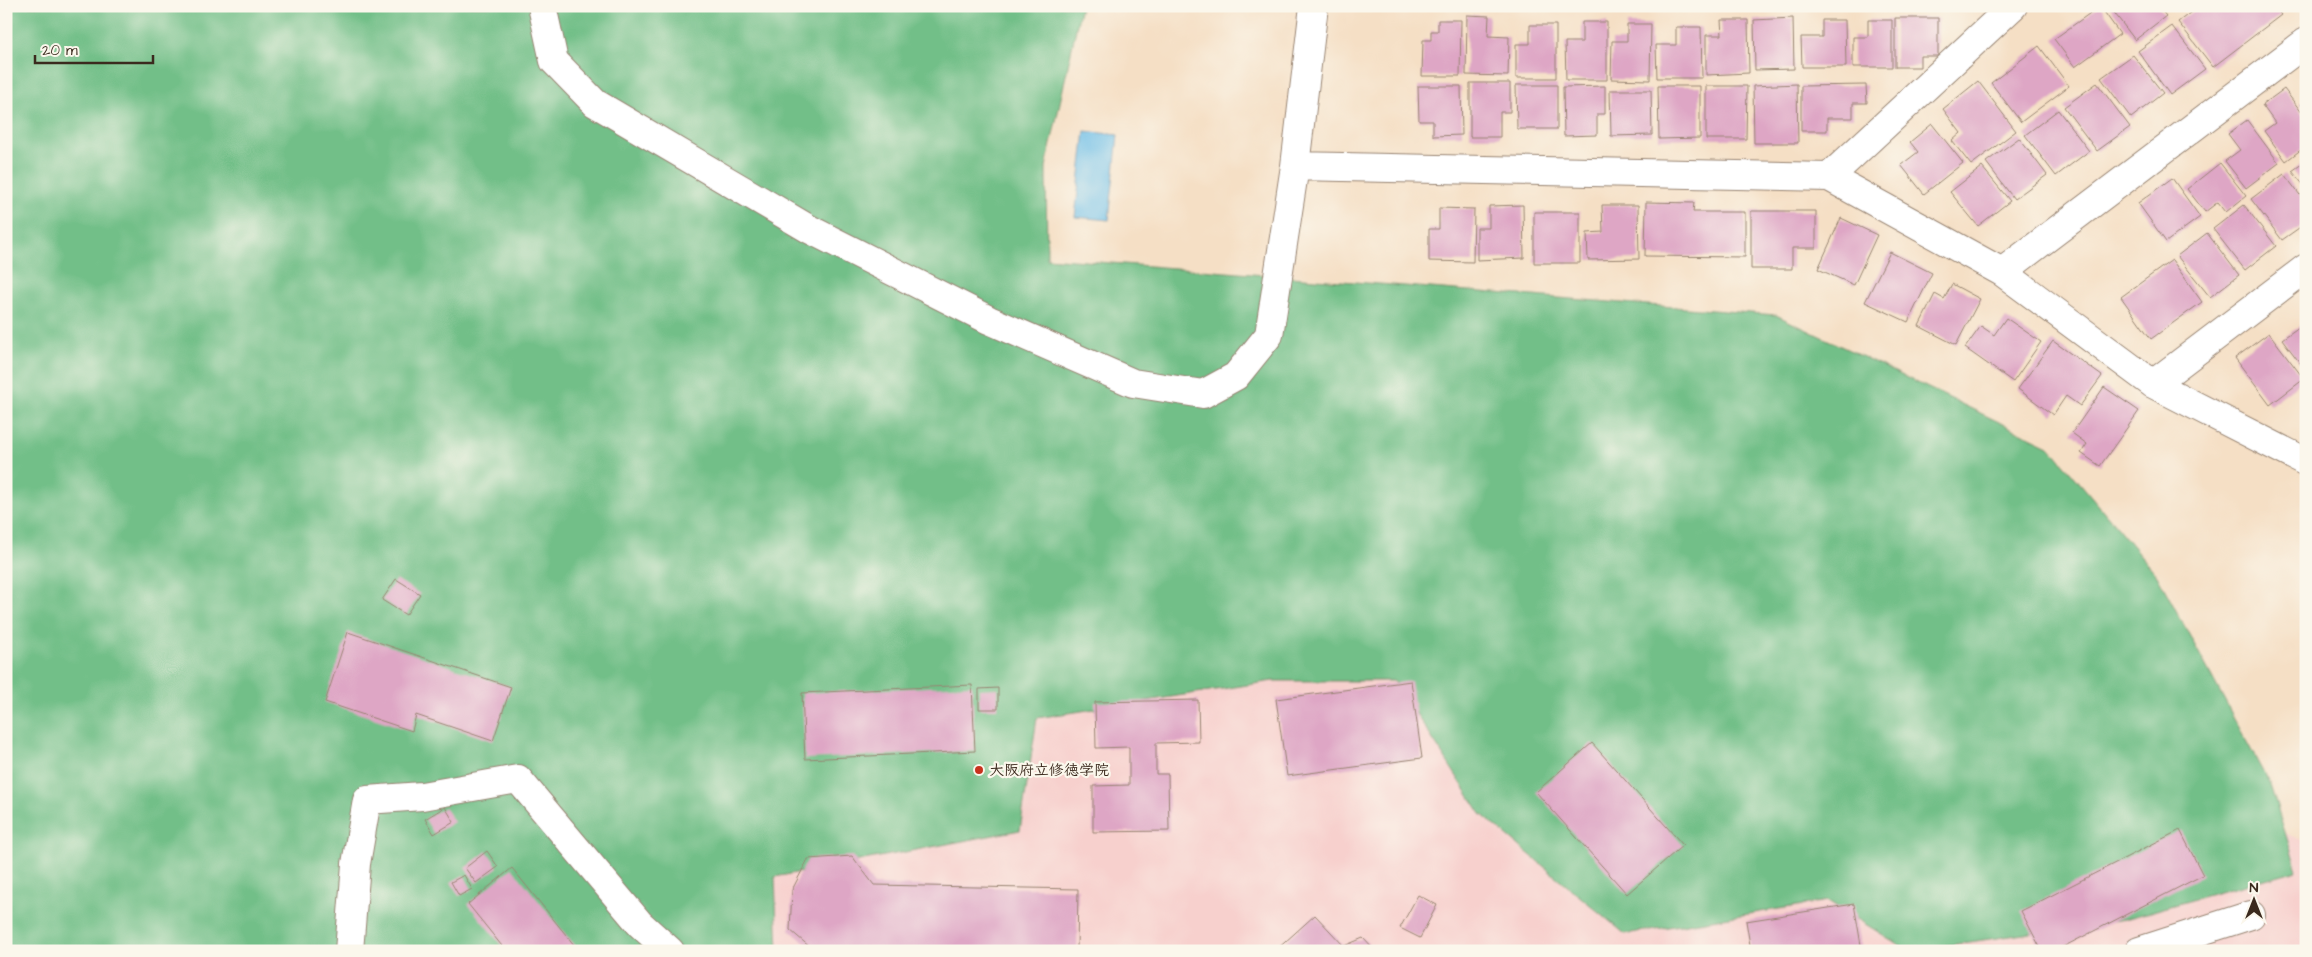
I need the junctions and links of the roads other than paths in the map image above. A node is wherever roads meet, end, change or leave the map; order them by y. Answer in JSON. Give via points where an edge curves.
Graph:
{"nodes":[{"id":1,"x":542,"y":6,"type":"edge"},
{"id":2,"x":1314,"y":6,"type":"edge"},
{"id":3,"x":2013,"y":6,"type":"edge"},
{"id":4,"x":2306,"y":42,"type":"edge"},
{"id":5,"x":1295,"y":166,"type":"junction"},
{"id":6,"x":1829,"y":176,"type":"junction"},
{"id":7,"x":2306,"y":268,"type":"edge"},
{"id":8,"x":2002,"y":272,"type":"junction"},
{"id":9,"x":2153,"y":384,"type":"junction"},
{"id":10,"x":2306,"y":462,"type":"edge"},
{"id":11,"x":2251,"y":915,"type":"dead end"},
{"id":12,"x":349,"y":951,"type":"edge"},
{"id":13,"x":670,"y":951,"type":"edge"},
{"id":14,"x":2139,"y":951,"type":"edge"}],
"edges":[{"from":1,"to":5,"type":"street","via":[[554,62],[595,103],[809,229],[989,320],[1133,383],[1203,394],[1236,376],[1269,335]]},
{"from":2,"to":5,"type":"street"},
{"from":3,"to":6,"type":"street"},
{"from":4,"to":8,"type":"street"},
{"from":5,"to":6,"type":"street"},
{"from":6,"to":8,"type":"street"},
{"from":7,"to":9,"type":"street"},
{"from":8,"to":9,"type":"street"},
{"from":9,"to":10,"type":"street"},
{"from":11,"to":14,"type":"street"},
{"from":12,"to":13,"type":"street","via":[[356,864],[367,800],[422,796],[518,779],[640,924]]}]}
